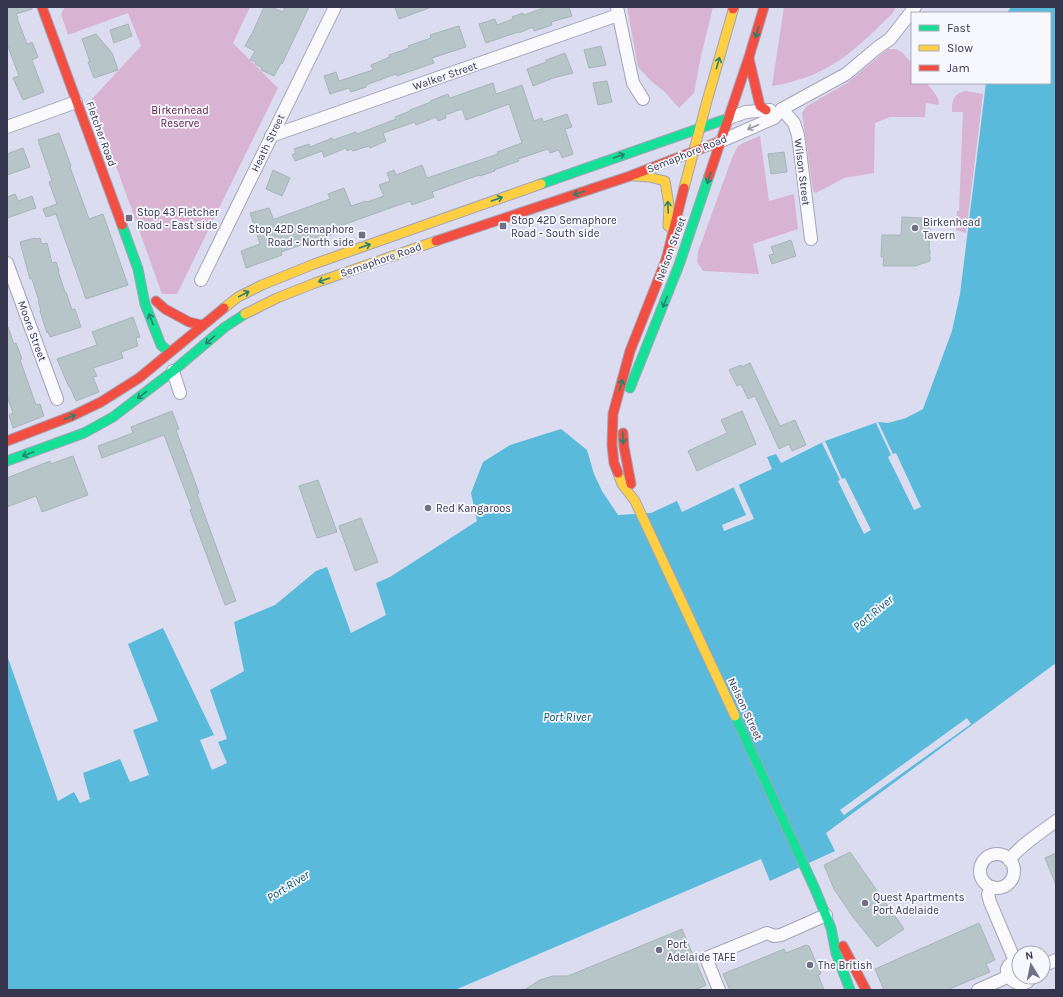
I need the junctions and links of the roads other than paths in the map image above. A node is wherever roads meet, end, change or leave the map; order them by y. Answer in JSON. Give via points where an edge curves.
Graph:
{"nodes":[{"id":1,"x":42,"y":7,"type":"edge"},
{"id":2,"x":335,"y":7,"type":"edge"},
{"id":3,"x":764,"y":7,"type":"edge"},
{"id":4,"x":734,"y":8,"type":"edge"},
{"id":5,"x":618,"y":11,"type":"edge"},
{"id":6,"x":911,"y":12,"type":"edge"},
{"id":7,"x":749,"y":57,"type":"junction"},
{"id":8,"x":643,"y":99,"type":"dead end"},
{"id":9,"x":76,"y":102,"type":"junction"},
{"id":10,"x":782,"y":109,"type":"junction"},
{"id":11,"x":766,"y":110,"type":"junction"},
{"id":12,"x":728,"y":118,"type":"junction"},
{"id":13,"x":7,"y":127,"type":"edge"},
{"id":14,"x":700,"y":128,"type":"junction"},
{"id":15,"x":271,"y":136,"type":"junction"},
{"id":16,"x":721,"y":141,"type":"junction"},
{"id":17,"x":694,"y":151,"type":"junction"},
{"id":18,"x":630,"y":176,"type":"junction"},
{"id":19,"x":811,"y":239,"type":"dead end"},
{"id":20,"x":666,"y":260,"type":"junction"},
{"id":21,"x":7,"y":263,"type":"edge"},
{"id":22,"x":138,"y":269,"type":"junction"},
{"id":23,"x":201,"y":280,"type":"dead end"},
{"id":24,"x":156,"y":301,"type":"junction"},
{"id":25,"x":161,"y":316,"type":"dead end"},
{"id":26,"x":202,"y":325,"type":"junction"},
{"id":27,"x":171,"y":342,"type":"dead end"},
{"id":28,"x":169,"y":352,"type":"junction"},
{"id":29,"x":173,"y":371,"type":"junction"},
{"id":30,"x":180,"y":393,"type":"dead end"},
{"id":31,"x":629,"y":394,"type":"dead end"},
{"id":32,"x":57,"y":399,"type":"dead end"},
{"id":33,"x":624,"y":423,"type":"dead end"},
{"id":34,"x":7,"y":441,"type":"edge"},
{"id":35,"x":7,"y":461,"type":"edge"},
{"id":36,"x":635,"y":501,"type":"junction"},
{"id":37,"x":1056,"y":821,"type":"edge"},
{"id":38,"x":1008,"y":860,"type":"junction"},
{"id":39,"x":992,"y":888,"type":"junction"},
{"id":40,"x":826,"y":915,"type":"junction"},
{"id":41,"x":831,"y":928,"type":"junction"},
{"id":42,"x":1011,"y":948,"type":"edge"},
{"id":43,"x":1011,"y":964,"type":"edge"},
{"id":44,"x":1007,"y":977,"type":"junction"},
{"id":45,"x":1011,"y":982,"type":"edge"},
{"id":46,"x":719,"y":990,"type":"edge"},
{"id":47,"x":850,"y":990,"type":"edge"},
{"id":48,"x":866,"y":990,"type":"edge"},
{"id":49,"x":978,"y":990,"type":"edge"}],
"edges":[{"from":1,"to":9,"type":"main road","name":"Fletcher Road"},
{"from":2,"to":15,"type":"street","name":"Heath Street"},
{"from":3,"to":7,"type":"main road","name":"Nelson Street","one_way":true},
{"from":14,"to":4,"type":"main road","name":"Nelson Street","one_way":true},
{"from":5,"to":8,"type":"street","via":[[633,83]]},
{"from":5,"to":15,"type":"street","name":"Walker Street"},
{"from":6,"to":10,"type":"street","name":"Semaphore Road","via":[[890,39],[846,74]]},
{"from":7,"to":11,"type":"main road","via":[[760,106]]},
{"from":7,"to":12,"type":"main road","name":"Nelson Street"},
{"from":9,"to":13,"type":"street"},
{"from":9,"to":22,"type":"main road","name":"Fletcher Road"},
{"from":10,"to":11,"type":"street","name":"Semaphore Road"},
{"from":10,"to":16,"type":"street","name":"Semaphore Road","one_way":true,"via":[[774,118]]},
{"from":10,"to":19,"type":"street","name":"Wilson Street","via":[[794,123],[798,135]]},
{"from":11,"to":12,"type":"street","name":"Semaphore Road","via":[[746,112]]},
{"from":12,"to":14,"type":"main road","name":"Semaphore Road"},
{"from":12,"to":16,"type":"main road","name":"Nelson Street"},
{"from":14,"to":17,"type":"main road","name":"Nelson Street"},
{"from":26,"to":14,"type":"main road","name":"Semaphore Road","one_way":true,"via":[[238,297],[268,282]]},
{"from":15,"to":23,"type":"street","name":"Heath Street"},
{"from":16,"to":17,"type":"main road","name":"Semaphore Road"},
{"from":16,"to":31,"type":"main road","name":"Nelson Street","one_way":true,"via":[[679,266]]},
{"from":17,"to":18,"type":"main road","name":"Semaphore Road"},
{"from":17,"to":20,"type":"main road","name":"Nelson Street"},
{"from":20,"to":18,"type":"main road","one_way":true,"via":[[669,205],[665,182],[649,177]]},
{"from":18,"to":29,"type":"main road","name":"Semaphore Road","one_way":true,"via":[[466,230],[277,298],[225,327]]},
{"from":36,"to":20,"type":"main road","name":"Nelson Street","one_way":true,"via":[[622,484],[614,463],[613,414],[630,350]]},
{"from":21,"to":32,"type":"street","name":"Moore Street"},
{"from":22,"to":24,"type":"main road","name":"Fletcher Road"},
{"from":28,"to":22,"type":"main road","name":"Fletcher Road","one_way":true,"via":[[161,345],[145,304]]},
{"from":24,"to":25,"type":"main road","name":"Fletcher Road"},
{"from":24,"to":26,"type":"main road","via":[[189,322]]},
{"from":26,"to":28,"type":"main road","name":"Semaphore Road"},
{"from":27,"to":28,"type":"main road","name":"Fletcher Road"},
{"from":28,"to":29,"type":"main road","name":"Fletcher Road"},
{"from":34,"to":28,"type":"main road","name":"Semaphore Road","one_way":true,"via":[[101,402],[139,378]]},
{"from":29,"to":30,"type":"street"},
{"from":29,"to":35,"type":"main road","name":"Semaphore Road","one_way":true,"via":[[113,417],[84,433]]},
{"from":33,"to":36,"type":"main road","name":"Nelson Street","one_way":true,"via":[[624,447]]},
{"from":36,"to":40,"type":"main road","name":"Nelson Street"},
{"from":37,"to":38,"type":"street","via":[[1022,846]]},
{"from":38,"to":39,"type":"street","via":[[1013,869],[1011,880],[1003,887]]},
{"from":38,"to":39,"type":"street","via":[[1004,856],[992,855],[980,867],[983,882]]},
{"from":39,"to":42,"type":"street","via":[[988,894],[990,902]]},
{"from":40,"to":41,"type":"main road","name":"Nelson Street"},
{"from":40,"to":46,"type":"street","via":[[781,935],[767,933],[706,958]]},
{"from":41,"to":47,"type":"main road","name":"Nelson Street","via":[[836,953]]},
{"from":41,"to":48,"type":"main road","name":"Nelson Street"},
{"from":43,"to":44,"type":"street"},
{"from":44,"to":45,"type":"street"},
{"from":44,"to":49,"type":"street"}]}
